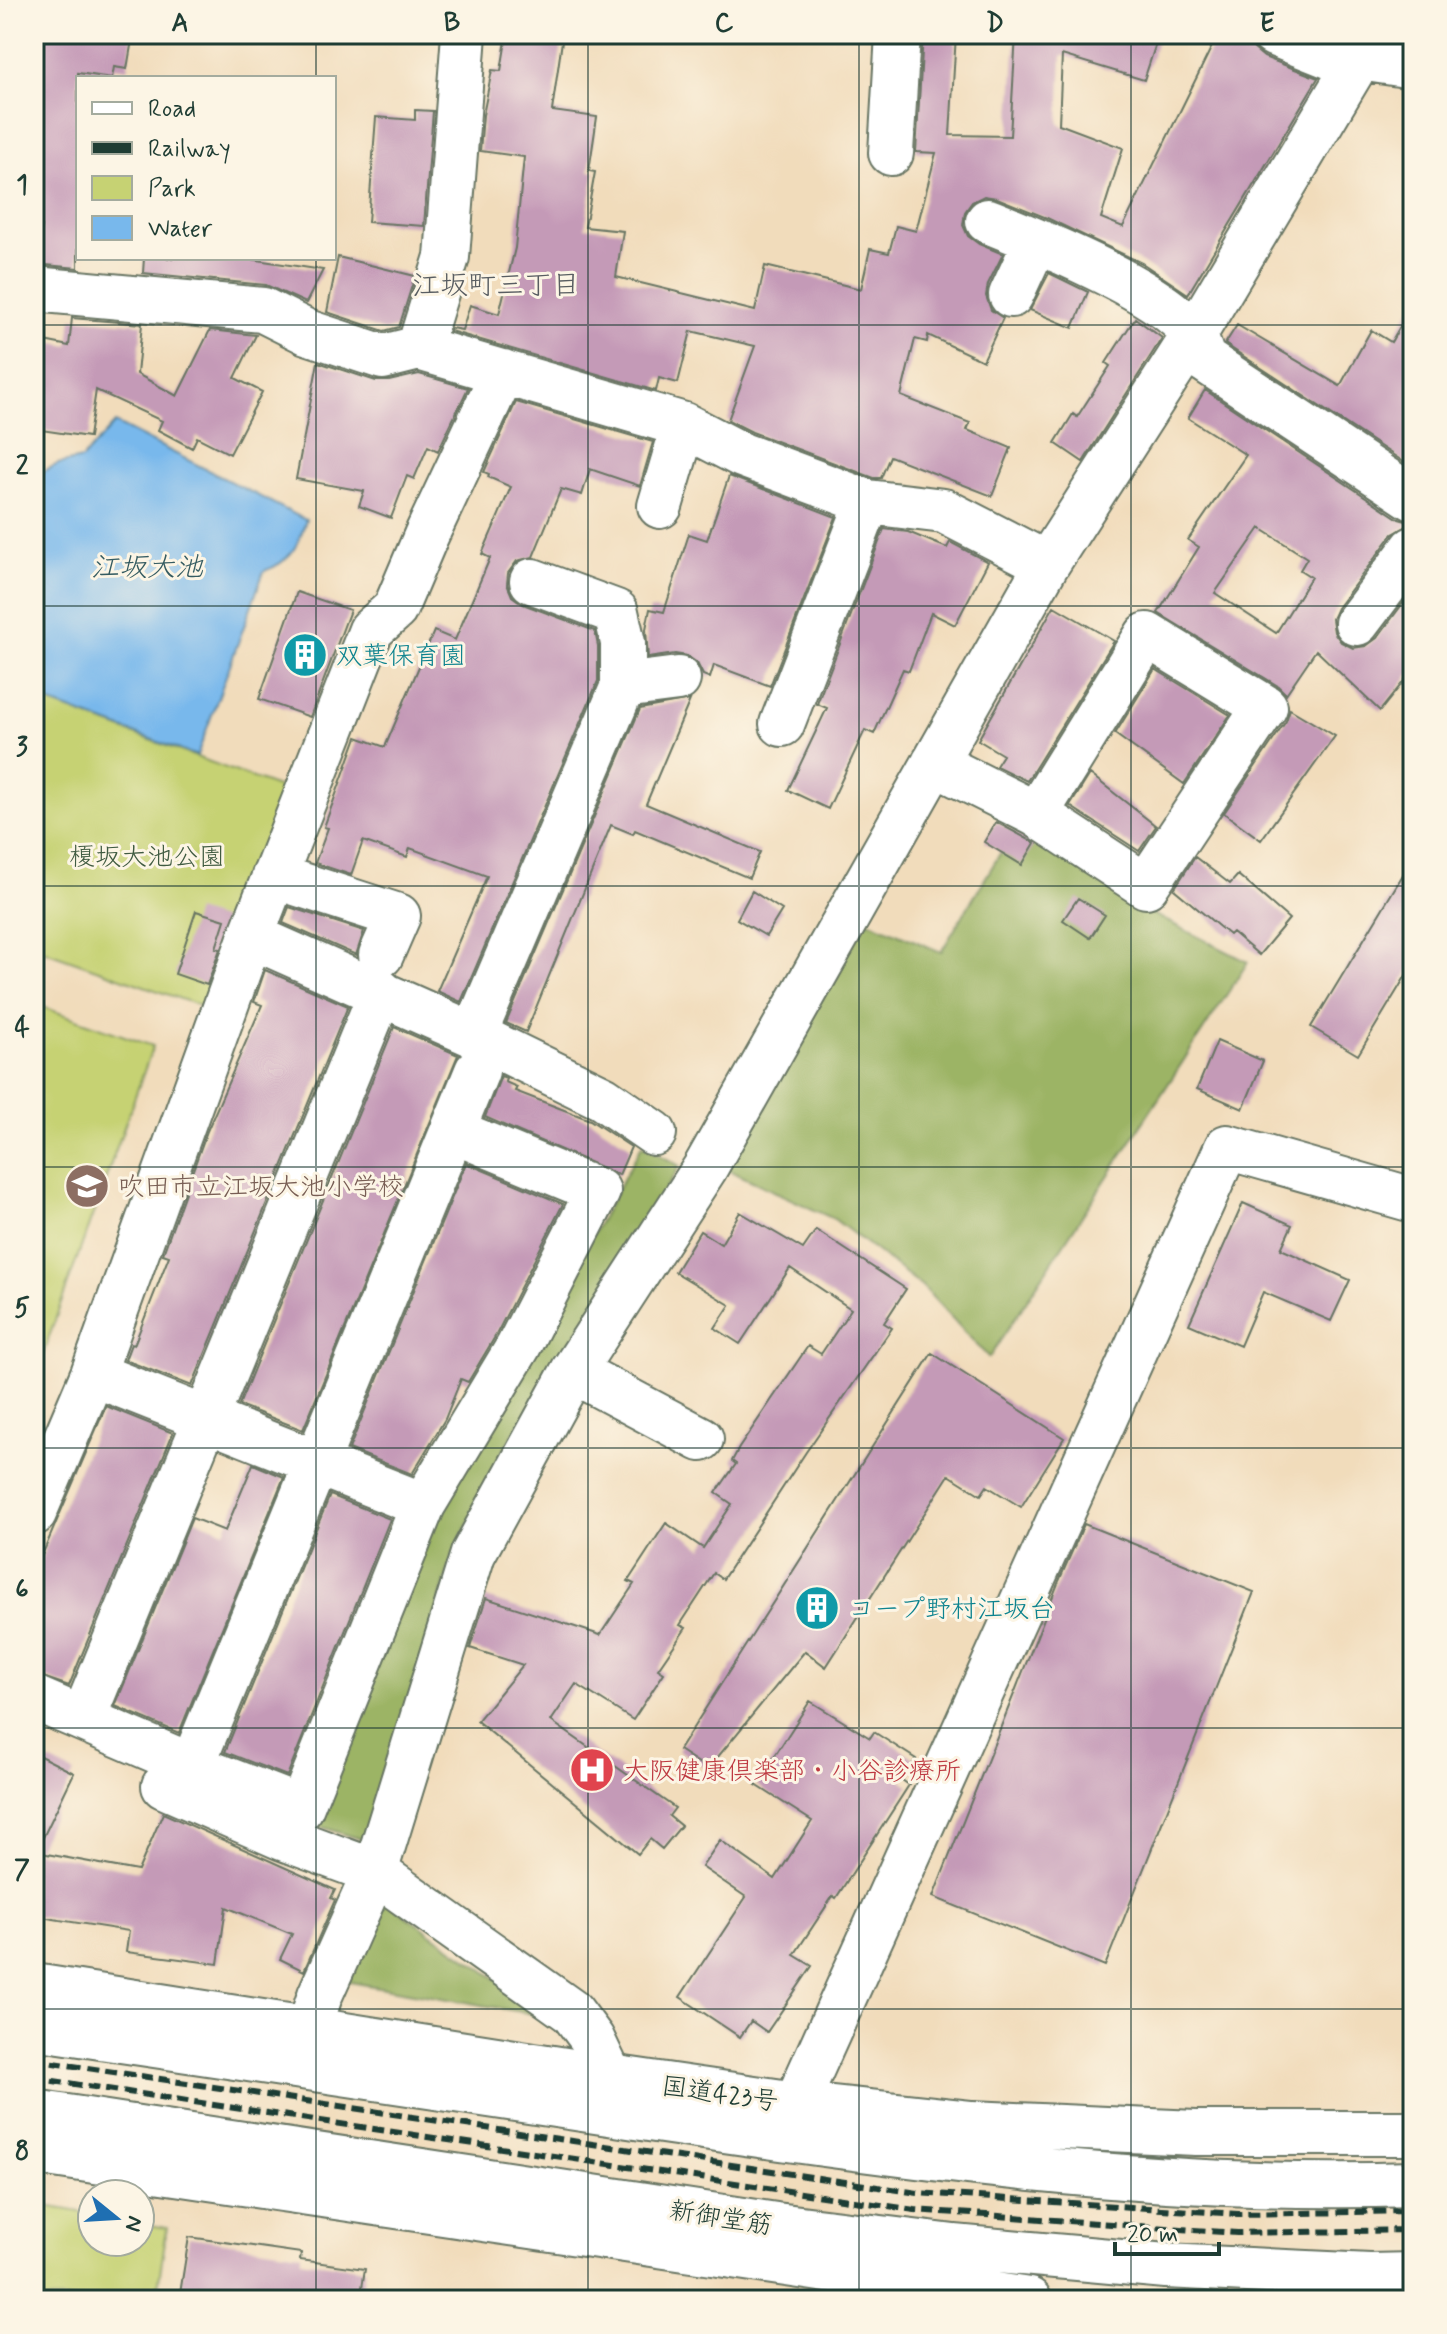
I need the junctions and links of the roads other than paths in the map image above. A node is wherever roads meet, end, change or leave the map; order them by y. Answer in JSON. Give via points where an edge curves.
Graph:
{"nodes":[{"id":1,"x":464,"y":34,"type":"edge"},
{"id":2,"x":898,"y":34,"type":"edge"},
{"id":3,"x":1274,"y":34,"type":"edge"},
{"id":4,"x":1367,"y":46,"type":"edge"},
{"id":5,"x":1413,"y":66,"type":"edge"},
{"id":6,"x":891,"y":153,"type":"dead end"},
{"id":7,"x":988,"y":221,"type":"dead end"},
{"id":8,"x":1036,"y":241,"type":"junction"},
{"id":9,"x":34,"y":289,"type":"edge"},
{"id":10,"x":1011,"y":295,"type":"dead end"},
{"id":11,"x":1194,"y":335,"type":"junction"},
{"id":12,"x":419,"y":348,"type":"junction"},
{"id":13,"x":503,"y":372,"type":"junction"},
{"id":14,"x":684,"y":425,"type":"junction"},
{"id":15,"x":1413,"y":498,"type":"edge"},
{"id":16,"x":868,"y":502,"type":"junction"},
{"id":17,"x":660,"y":506,"type":"dead end"},
{"id":18,"x":1413,"y":549,"type":"edge"},
{"id":19,"x":1047,"y":564,"type":"junction"},
{"id":20,"x":532,"y":581,"type":"dead end"},
{"id":21,"x":1357,"y":623,"type":"dead end"},
{"id":22,"x":678,"y":679,"type":"dead end"},
{"id":23,"x":623,"y":686,"type":"junction"},
{"id":24,"x":782,"y":724,"type":"dead end"},
{"id":25,"x":934,"y":763,"type":"junction"},
{"id":26,"x":1036,"y":814,"type":"junction"},
{"id":27,"x":274,"y":876,"type":"junction"},
{"id":28,"x":251,"y":936,"type":"junction"},
{"id":29,"x":381,"y":973,"type":"junction"},
{"id":30,"x":475,"y":1053,"type":"junction"},
{"id":31,"x":453,"y":1131,"type":"junction"},
{"id":32,"x":654,"y":1133,"type":"dead end"},
{"id":33,"x":1413,"y":1200,"type":"edge"},
{"id":34,"x":573,"y":1371,"type":"junction"},
{"id":35,"x":93,"y":1374,"type":"junction"},
{"id":36,"x":205,"y":1419,"type":"junction"},
{"id":37,"x":701,"y":1439,"type":"dead end"},
{"id":38,"x":317,"y":1463,"type":"junction"},
{"id":39,"x":423,"y":1505,"type":"junction"},
{"id":40,"x":34,"y":1513,"type":"edge"},
{"id":41,"x":34,"y":1698,"type":"edge"},
{"id":42,"x":83,"y":1719,"type":"junction"},
{"id":43,"x":34,"y":1727,"type":"edge"},
{"id":44,"x":192,"y":1766,"type":"junction"},
{"id":45,"x":375,"y":1872,"type":"junction"},
{"id":46,"x":34,"y":1986,"type":"edge"},
{"id":47,"x":34,"y":2027,"type":"edge"},
{"id":48,"x":309,"y":2029,"type":"junction"},
{"id":49,"x":610,"y":2077,"type":"junction"},
{"id":50,"x":796,"y":2104,"type":"junction"},
{"id":51,"x":34,"y":2112,"type":"edge"},
{"id":52,"x":1413,"y":2133,"type":"edge"},
{"id":53,"x":34,"y":2152,"type":"edge"},
{"id":54,"x":1413,"y":2184,"type":"edge"},
{"id":55,"x":1413,"y":2275,"type":"edge"},
{"id":56,"x":1029,"y":2300,"type":"edge"}],
"edges":[{"from":1,"to":12,"type":"main road","via":[[447,257]]},
{"from":2,"to":6,"type":"main road"},
{"from":3,"to":4,"type":"main road","via":[[1337,59]]},
{"from":4,"to":5,"type":"main road"},
{"from":4,"to":11,"type":"main road"},
{"from":7,"to":8,"type":"main road"},
{"from":8,"to":10,"type":"main road"},
{"from":8,"to":11,"type":"main road","via":[[1132,287],[1174,314]]},
{"from":9,"to":12,"type":"main road","via":[[263,310],[307,332],[383,357]]},
{"from":11,"to":15,"type":"main road","via":[[1203,359]]},
{"from":11,"to":19,"type":"main road"},
{"from":12,"to":13,"type":"main road"},
{"from":13,"to":14,"type":"main road"},
{"from":13,"to":27,"type":"main road","via":[[395,609],[371,630]]},
{"from":14,"to":16,"type":"main road","via":[[742,455]]},
{"from":14,"to":17,"type":"main road"},
{"from":16,"to":19,"type":"main road","via":[[944,511]]},
{"from":16,"to":24,"type":"main road"},
{"from":18,"to":21,"type":"main road"},
{"from":19,"to":25,"type":"main road"},
{"from":20,"to":23,"type":"main road","via":[[616,612],[623,643]]},
{"from":22,"to":23,"type":"main road"},
{"from":23,"to":30,"type":"main road"},
{"from":25,"to":26,"type":"main road"},
{"from":25,"to":34,"type":"main road","via":[[705,1168]]},
{"from":26,"to":26,"type":"main road","via":[[1146,886],[1265,707],[1147,635]]},
{"from":27,"to":28,"type":"main road"},
{"from":27,"to":29,"type":"main road","via":[[398,916]]},
{"from":28,"to":29,"type":"main road"},
{"from":28,"to":35,"type":"main road"},
{"from":29,"to":30,"type":"main road"},
{"from":29,"to":36,"type":"main road"},
{"from":30,"to":31,"type":"main road"},
{"from":30,"to":32,"type":"main road","via":[[603,1098]]},
{"from":31,"to":38,"type":"main road"},
{"from":31,"to":39,"type":"main road","via":[[598,1191],[518,1347]]},
{"from":33,"to":50,"type":"main road","via":[[1227,1147]]},
{"from":34,"to":37,"type":"main road"},
{"from":34,"to":45,"type":"main road","via":[[473,1554]]},
{"from":35,"to":36,"type":"main road"},
{"from":35,"to":40,"type":"main road"},
{"from":36,"to":38,"type":"main road"},
{"from":36,"to":42,"type":"main road"},
{"from":38,"to":39,"type":"main road"},
{"from":38,"to":44,"type":"main road"},
{"from":39,"to":44,"type":"main road","via":[[301,1808]]},
{"from":41,"to":42,"type":"main road"},
{"from":42,"to":44,"type":"main road"},
{"from":43,"to":45,"type":"main road","via":[[283,1838]]},
{"from":45,"to":48,"type":"main road"},
{"from":45,"to":49,"type":"main road","via":[[572,2012]]},
{"from":46,"to":48,"type":"main road","name":"国道423号"},
{"from":47,"to":54,"type":"main road","via":[[780,2138],[969,2161],[1186,2182]]},
{"from":48,"to":49,"type":"main road","name":"国道423号"},
{"from":49,"to":50,"type":"main road","name":"国道423号"},
{"from":50,"to":52,"type":"main road","name":"国道423号","via":[[987,2123],[1196,2133]]},
{"from":51,"to":55,"type":"main road","name":"新御堂筋","via":[[776,2225],[954,2247],[1166,2266]]},
{"from":53,"to":56,"type":"main road"}]}
